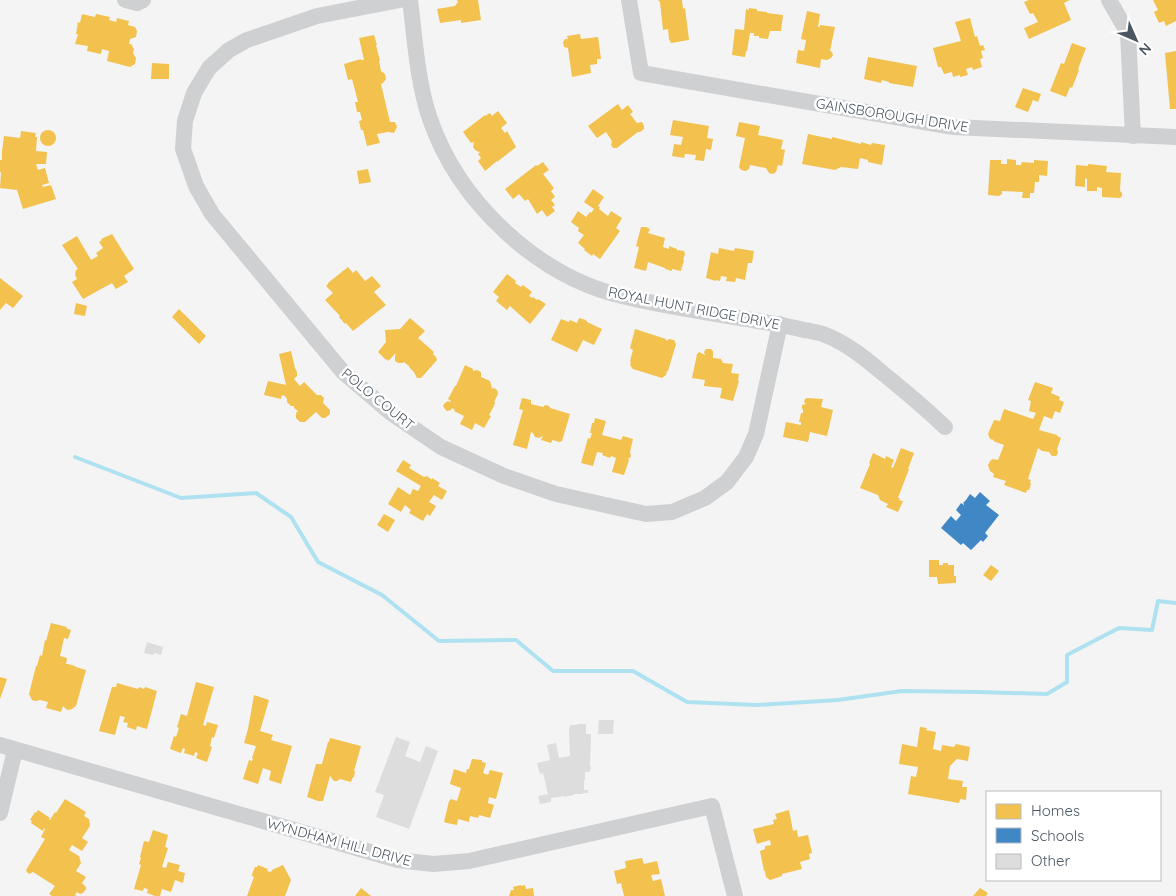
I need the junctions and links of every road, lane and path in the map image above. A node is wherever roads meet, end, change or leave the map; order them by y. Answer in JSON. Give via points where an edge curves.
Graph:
{"nodes":[{"id":1,"x":125,"y":0,"type":"edge"},
{"id":2,"x":143,"y":0,"type":"edge"},
{"id":3,"x":400,"y":0,"type":"edge"},
{"id":4,"x":410,"y":0,"type":"edge"},
{"id":5,"x":629,"y":0,"type":"edge"},
{"id":6,"x":1109,"y":0,"type":"edge"},
{"id":7,"x":1133,"y":136,"type":"junction"},
{"id":8,"x":1176,"y":137,"type":"edge"},
{"id":9,"x":780,"y":324,"type":"junction"},
{"id":10,"x":946,"y":427,"type":"dead end"},
{"id":11,"x":8,"y":747,"type":"edge"},
{"id":12,"x":0,"y":813,"type":"edge"},
{"id":13,"x":735,"y":896,"type":"edge"}],
"edges":[{"from":1,"to":2,"type":"street","via":[[137,3]]},
{"from":3,"to":9,"type":"street","name":"POLO COURT","via":[[317,16],[247,40],[229,50],[209,68],[194,94],[185,121],[184,150],[196,186],[212,214],[344,372],[391,413],[441,447],[504,476],[556,494],[646,514],[672,512],[706,498],[727,482],[746,457],[756,434]]},
{"from":4,"to":9,"type":"street","name":"ROYAL HUNT RIDGE DRIVE","via":[[420,80],[440,144],[482,208],[504,230],[540,260],[598,289],[673,307]]},
{"from":5,"to":7,"type":"street","name":"GAINSBOROUGH DRIVE","via":[[641,73],[953,127]]},
{"from":6,"to":7,"type":"street","via":[[1128,33]]},
{"from":7,"to":8,"type":"street","name":"GAINSBOROUGH DRIVE"},
{"from":9,"to":10,"type":"street","name":"ROYAL HUNT RIDGE DRIVE","via":[[822,334],[857,351]]},
{"from":11,"to":12,"type":"street"},
{"from":11,"to":13,"type":"street","name":"WYNDHAM HILL DRIVE","via":[[398,860],[433,864],[469,861],[712,806]]}]}
